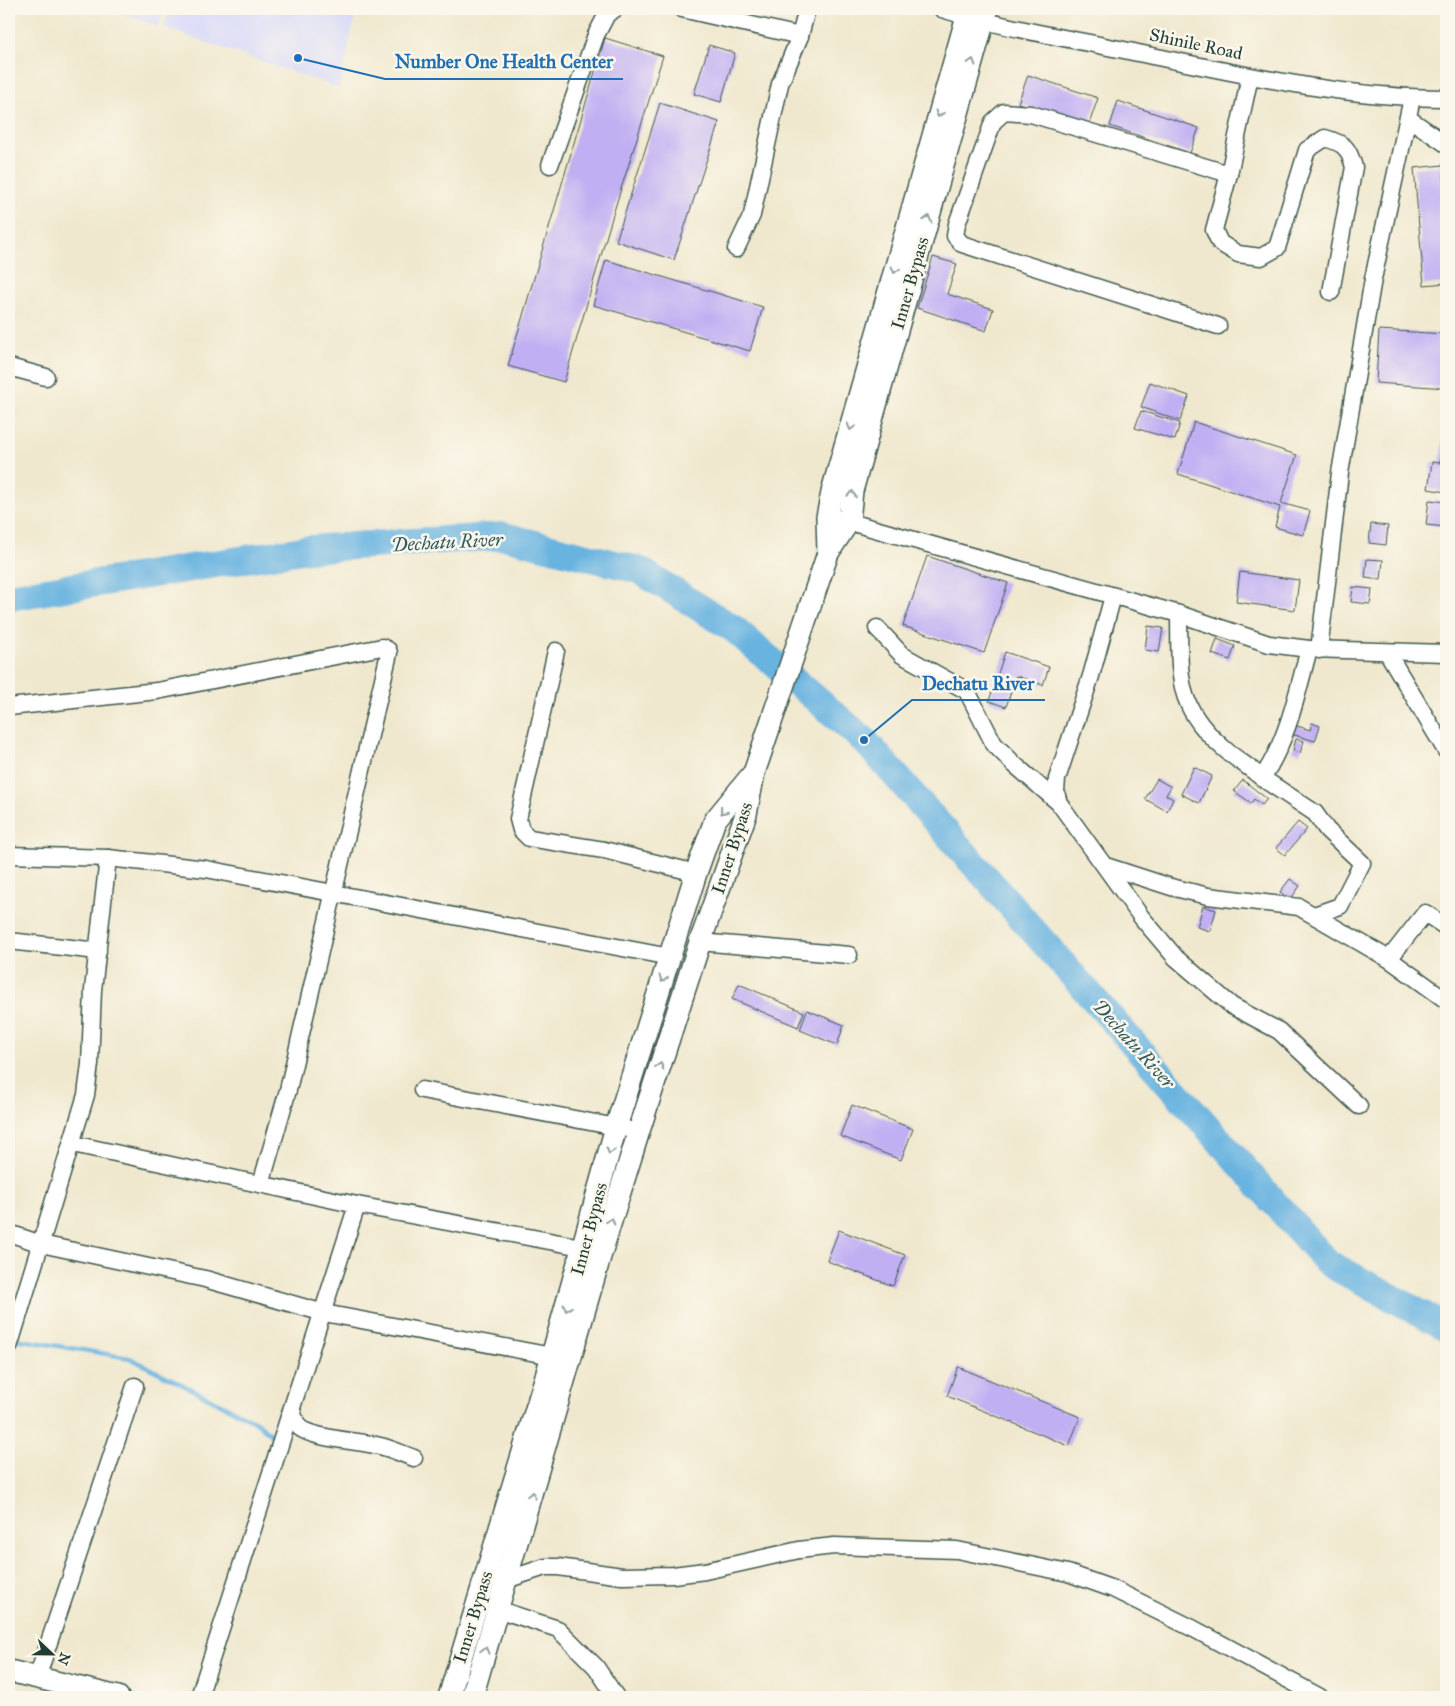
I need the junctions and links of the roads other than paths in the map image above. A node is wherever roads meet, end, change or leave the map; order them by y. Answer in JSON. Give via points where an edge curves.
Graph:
{"nodes":[{"id":1,"x":615,"y":9,"type":"edge"},
{"id":2,"x":682,"y":9,"type":"edge"},
{"id":3,"x":807,"y":9,"type":"edge"},
{"id":4,"x":942,"y":9,"type":"edge"},
{"id":5,"x":976,"y":14,"type":"edge"},
{"id":6,"x":800,"y":36,"type":"junction"},
{"id":7,"x":1250,"y":76,"type":"junction"},
{"id":8,"x":1412,"y":98,"type":"junction"},
{"id":9,"x":1446,"y":98,"type":"edge"},
{"id":10,"x":1408,"y":118,"type":"junction"},
{"id":11,"x":1446,"y":144,"type":"edge"},
{"id":12,"x":550,"y":164,"type":"dead end"},
{"id":13,"x":1229,"y":174,"type":"junction"},
{"id":14,"x":736,"y":249,"type":"dead end"},
{"id":15,"x":1331,"y":292,"type":"dead end"},
{"id":16,"x":1218,"y":326,"type":"dead end"},
{"id":17,"x":9,"y":367,"type":"edge"},
{"id":18,"x":46,"y":377,"type":"dead end"},
{"id":19,"x":827,"y":517,"type":"junction"},
{"id":20,"x":849,"y":521,"type":"junction"},
{"id":21,"x":828,"y":553,"type":"junction"},
{"id":22,"x":1113,"y":596,"type":"junction"},
{"id":23,"x":1179,"y":614,"type":"junction"},
{"id":24,"x":877,"y":628,"type":"dead end"},
{"id":25,"x":1314,"y":649,"type":"junction"},
{"id":26,"x":556,"y":652,"type":"dead end"},
{"id":27,"x":1387,"y":652,"type":"junction"},
{"id":28,"x":1446,"y":653,"type":"edge"},
{"id":29,"x":9,"y":707,"type":"edge"},
{"id":30,"x":1446,"y":751,"type":"edge"},
{"id":31,"x":1060,"y":770,"type":"junction"},
{"id":32,"x":754,"y":773,"type":"junction"},
{"id":33,"x":1032,"y":778,"type":"junction"},
{"id":34,"x":1262,"y":778,"type":"junction"},
{"id":35,"x":1059,"y":803,"type":"junction"},
{"id":36,"x":9,"y":855,"type":"edge"},
{"id":37,"x":108,"y":858,"type":"junction"},
{"id":38,"x":1106,"y":866,"type":"junction"},
{"id":39,"x":696,"y":873,"type":"junction"},
{"id":40,"x":333,"y":892,"type":"junction"},
{"id":41,"x":1314,"y":915,"type":"junction"},
{"id":42,"x":1446,"y":927,"type":"edge"},
{"id":43,"x":9,"y":941,"type":"edge"},
{"id":44,"x":700,"y":942,"type":"junction"},
{"id":45,"x":98,"y":951,"type":"junction"},
{"id":46,"x":849,"y":955,"type":"dead end"},
{"id":47,"x":670,"y":957,"type":"junction"},
{"id":48,"x":1389,"y":959,"type":"junction"},
{"id":49,"x":1446,"y":1000,"type":"edge"},
{"id":50,"x":422,"y":1090,"type":"dead end"},
{"id":51,"x":1359,"y":1106,"type":"dead end"},
{"id":52,"x":616,"y":1127,"type":"junction"},
{"id":53,"x":639,"y":1130,"type":"junction"},
{"id":54,"x":73,"y":1144,"type":"junction"},
{"id":55,"x":261,"y":1184,"type":"junction"},
{"id":56,"x":358,"y":1205,"type":"junction"},
{"id":57,"x":9,"y":1233,"type":"edge"},
{"id":58,"x":41,"y":1244,"type":"junction"},
{"id":59,"x":593,"y":1249,"type":"junction"},
{"id":60,"x":324,"y":1313,"type":"junction"},
{"id":61,"x":12,"y":1340,"type":"edge"},
{"id":62,"x":552,"y":1356,"type":"junction"},
{"id":63,"x":135,"y":1386,"type":"dead end"},
{"id":64,"x":292,"y":1410,"type":"junction"},
{"id":65,"x":414,"y":1458,"type":"dead end"},
{"id":66,"x":485,"y":1579,"type":"junction"},
{"id":67,"x":506,"y":1580,"type":"junction"},
{"id":68,"x":497,"y":1609,"type":"junction"},
{"id":69,"x":9,"y":1671,"type":"edge"},
{"id":70,"x":37,"y":1678,"type":"junction"},
{"id":71,"x":118,"y":1697,"type":"edge"},
{"id":72,"x":200,"y":1697,"type":"edge"},
{"id":73,"x":450,"y":1697,"type":"edge"},
{"id":74,"x":472,"y":1697,"type":"edge"},
{"id":75,"x":616,"y":1697,"type":"edge"},
{"id":76,"x":1320,"y":1697,"type":"edge"}],
"edges":[{"from":1,"to":12,"type":"street","via":[[606,14],[596,35]]},
{"from":2,"to":6,"type":"street"},
{"from":3,"to":6,"type":"street"},
{"from":4,"to":5,"type":"street","name":"Shinile Road"},
{"from":5,"to":7,"type":"street","name":"Shinile Road"},
{"from":5,"to":19,"type":"main road","name":"Inner Bypass","one_way":true},
{"from":20,"to":5,"type":"main road","name":"Inner Bypass","one_way":true,"via":[[852,491]]},
{"from":6,"to":14,"type":"street","via":[[780,84],[755,201]]},
{"from":7,"to":8,"type":"street","name":"Shinile Road","via":[[1314,88]]},
{"from":7,"to":13,"type":"street"},
{"from":8,"to":9,"type":"street","name":"Shinile Road"},
{"from":8,"to":10,"type":"street"},
{"from":10,"to":11,"type":"street"},
{"from":10,"to":25,"type":"street","via":[[1373,279]]},
{"from":13,"to":15,"type":"street","via":[[1214,230],[1220,244],[1238,254],[1261,257],[1277,248],[1307,150],[1325,138],[1338,141],[1348,149],[1354,167]]},
{"from":13,"to":16,"type":"street","via":[[1031,114],[1004,112],[993,122],[955,236],[962,244]]},
{"from":17,"to":18,"type":"street"},
{"from":19,"to":20,"type":"street"},
{"from":19,"to":21,"type":"main road","name":"Inner Bypass"},
{"from":20,"to":21,"type":"main road","name":"Inner Bypass"},
{"from":20,"to":22,"type":"street"},
{"from":21,"to":32,"type":"main road","name":"Inner Bypass"},
{"from":22,"to":23,"type":"street"},
{"from":22,"to":31,"type":"street","via":[[1092,676]]},
{"from":23,"to":25,"type":"street","via":[[1269,644]]},
{"from":23,"to":34,"type":"street","via":[[1180,678],[1189,709],[1215,740]]},
{"from":24,"to":33,"type":"street","via":[[902,654],[967,690],[994,744]]},
{"from":25,"to":27,"type":"street"},
{"from":25,"to":34,"type":"street","via":[[1276,757]]},
{"from":26,"to":39,"type":"street","via":[[518,819],[521,830],[528,838],[604,850]]},
{"from":27,"to":28,"type":"street"},
{"from":27,"to":30,"type":"street"},
{"from":29,"to":40,"type":"street","via":[[157,691],[386,648],[389,653]]},
{"from":31,"to":33,"type":"street"},
{"from":31,"to":35,"type":"street","via":[[1056,792]]},
{"from":32,"to":39,"type":"main road","name":"Inner Bypass","one_way":true,"via":[[716,820]]},
{"from":32,"to":44,"type":"main road","name":"Inner Bypass","via":[[746,814]]},
{"from":33,"to":35,"type":"street"},
{"from":34,"to":41,"type":"street","via":[[1315,813],[1327,830],[1362,863],[1340,906]]},
{"from":35,"to":38,"type":"street"},
{"from":36,"to":37,"type":"street"},
{"from":37,"to":40,"type":"street","via":[[236,874]]},
{"from":37,"to":45,"type":"street"},
{"from":38,"to":41,"type":"street","via":[[1208,896],[1299,907]]},
{"from":38,"to":51,"type":"street","via":[[1142,918],[1176,958],[1232,1006],[1279,1031]]},
{"from":39,"to":47,"type":"main road","name":"Inner Bypass"},
{"from":40,"to":47,"type":"street"},
{"from":40,"to":55,"type":"street","via":[[288,1090]]},
{"from":41,"to":48,"type":"street"},
{"from":42,"to":48,"type":"street","via":[[1425,913]]},
{"from":43,"to":45,"type":"street"},
{"from":44,"to":46,"type":"street"},
{"from":53,"to":44,"type":"main road","name":"Inner Bypass","one_way":true},
{"from":45,"to":54,"type":"street","via":[[86,1096]]},
{"from":47,"to":52,"type":"main road","name":"Inner Bypass","one_way":true},
{"from":48,"to":49,"type":"street"},
{"from":50,"to":52,"type":"street"},
{"from":52,"to":53,"type":"street"},
{"from":52,"to":59,"type":"main road","name":"Inner Bypass","one_way":true},
{"from":59,"to":53,"type":"main road","name":"Inner Bypass","one_way":true},
{"from":54,"to":55,"type":"street"},
{"from":54,"to":58,"type":"street"},
{"from":55,"to":56,"type":"street"},
{"from":56,"to":59,"type":"street"},
{"from":56,"to":60,"type":"street"},
{"from":57,"to":58,"type":"street"},
{"from":58,"to":60,"type":"street","via":[[184,1273]]},
{"from":58,"to":61,"type":"street"},
{"from":59,"to":62,"type":"main road","name":"Inner Bypass","one_way":true},
{"from":67,"to":59,"type":"main road","name":"Inner Bypass","one_way":true},
{"from":60,"to":62,"type":"street"},
{"from":60,"to":64,"type":"street"},
{"from":62,"to":66,"type":"main road","name":"Inner Bypass"},
{"from":63,"to":70,"type":"street"},
{"from":64,"to":65,"type":"street","via":[[300,1428],[310,1433],[382,1447]]},
{"from":64,"to":72,"type":"street"},
{"from":66,"to":67,"type":"street"},
{"from":66,"to":73,"type":"main road","name":"Inner Bypass"},
{"from":67,"to":68,"type":"main road","name":"Inner Bypass"},
{"from":67,"to":76,"type":"street","via":[[558,1566],[622,1576],[672,1575],[834,1546],[956,1550],[1068,1573],[1113,1589]]},
{"from":74,"to":68,"type":"main road","name":"Inner Bypass","one_way":true},
{"from":68,"to":75,"type":"street","via":[[558,1629],[596,1667]]},
{"from":69,"to":70,"type":"main road"},
{"from":70,"to":71,"type":"main road"}]}
